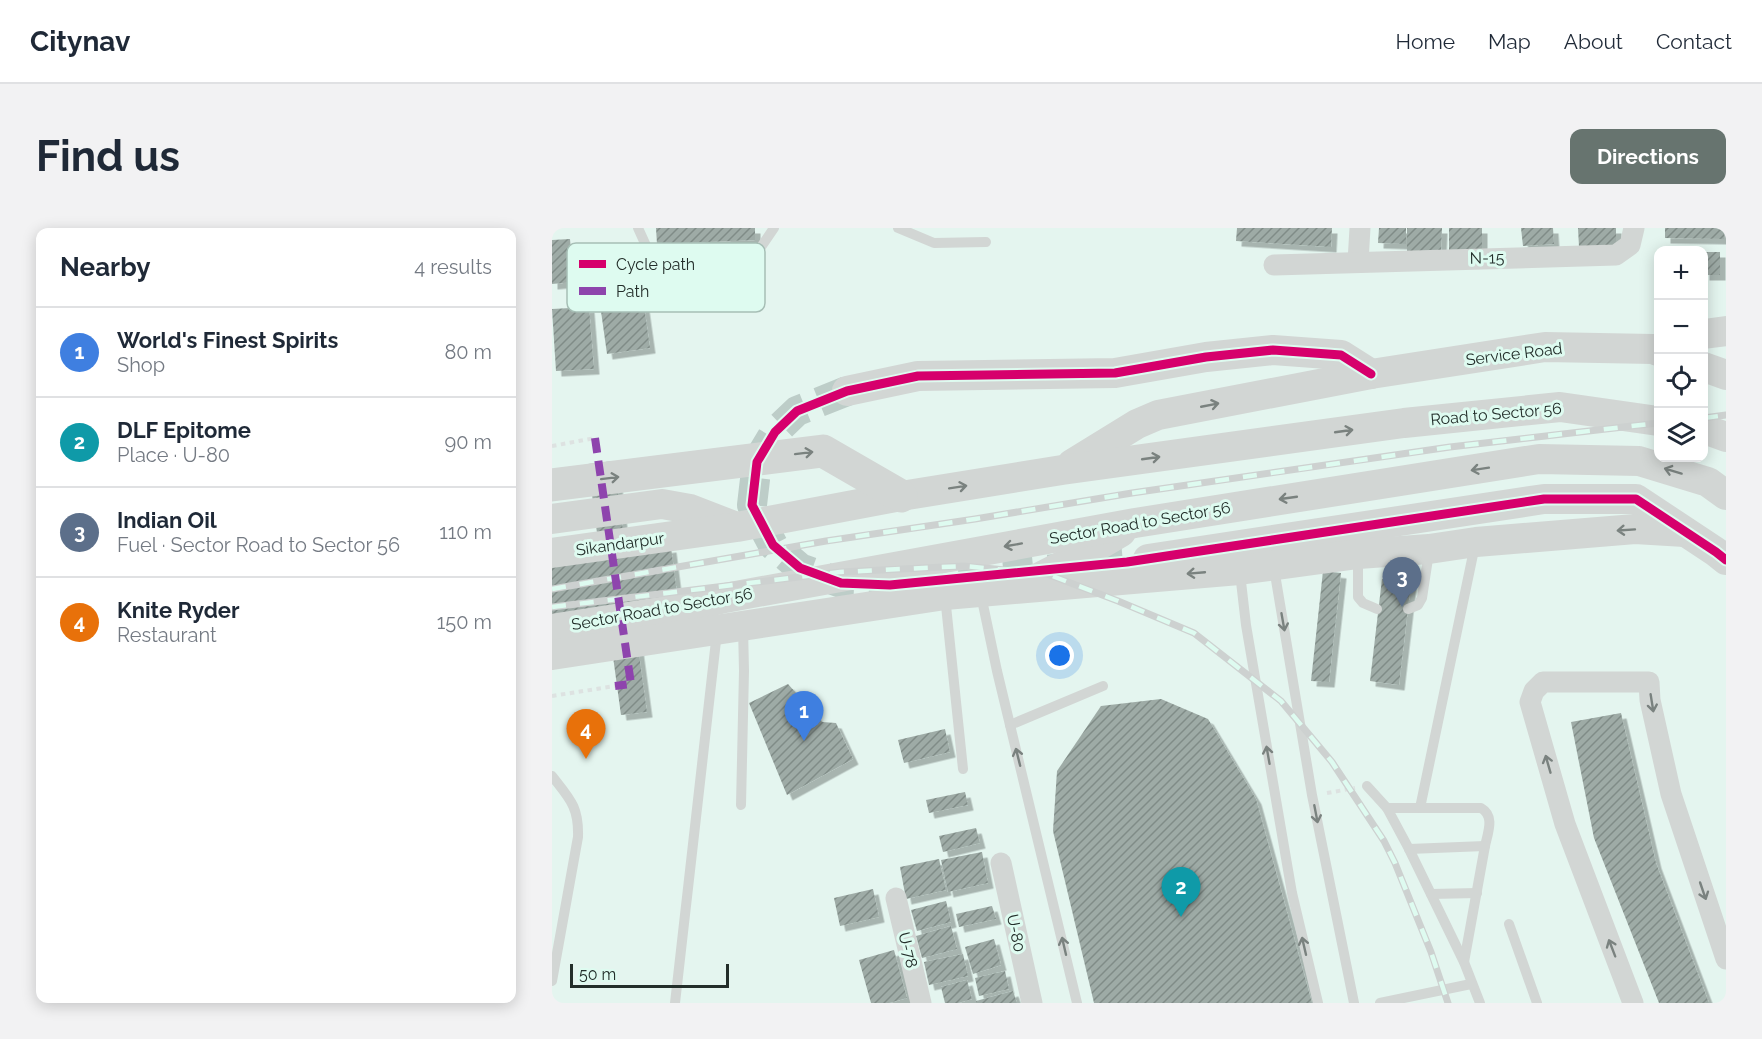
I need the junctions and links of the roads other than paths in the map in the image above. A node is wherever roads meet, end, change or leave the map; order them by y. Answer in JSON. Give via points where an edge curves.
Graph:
{"nodes":[{"id":1,"x":638,"y":228,"type":"edge"},
{"id":2,"x":774,"y":228,"type":"edge"},
{"id":3,"x":897,"y":228,"type":"edge"},
{"id":4,"x":1360,"y":228,"type":"edge"},
{"id":5,"x":1634,"y":228,"type":"edge"},
{"id":6,"x":986,"y":242,"type":"dead end"},
{"id":7,"x":645,"y":243,"type":"edge"},
{"id":8,"x":764,"y":243,"type":"edge"},
{"id":9,"x":1358,"y":262,"type":"junction"},
{"id":10,"x":1274,"y":264,"type":"dead end"},
{"id":11,"x":1726,"y":331,"type":"edge"},
{"id":12,"x":1708,"y":333,"type":"edge"},
{"id":13,"x":1654,"y":349,"type":"edge"},
{"id":14,"x":1708,"y":368,"type":"edge"},
{"id":15,"x":1371,"y":374,"type":"junction"},
{"id":16,"x":1726,"y":375,"type":"edge"},
{"id":17,"x":847,"y":392,"type":"tunnel mouth"},
{"id":18,"x":1654,"y":420,"type":"edge"},
{"id":19,"x":1708,"y":430,"type":"edge"},
{"id":20,"x":1726,"y":437,"type":"edge"},
{"id":21,"x":1062,"y":471,"type":"junction"},
{"id":22,"x":552,"y":485,"type":"edge"},
{"id":23,"x":1726,"y":495,"type":"edge"},
{"id":24,"x":901,"y":496,"type":"junction"},
{"id":25,"x":552,"y":519,"type":"edge"},
{"id":26,"x":1135,"y":523,"type":"junction"},
{"id":27,"x":737,"y":527,"type":"junction"},
{"id":28,"x":1684,"y":532,"type":"junction"},
{"id":29,"x":1476,"y":542,"type":"junction"},
{"id":30,"x":1429,"y":549,"type":"junction"},
{"id":31,"x":552,"y":553,"type":"edge"},
{"id":32,"x":1358,"y":554,"type":"junction"},
{"id":33,"x":1726,"y":560,"type":"edge"},
{"id":34,"x":1127,"y":562,"type":"tunnel mouth"},
{"id":35,"x":1274,"y":564,"type":"junction"},
{"id":36,"x":1239,"y":570,"type":"junction"},
{"id":37,"x":1010,"y":590,"type":"junction"},
{"id":38,"x":980,"y":592,"type":"junction"},
{"id":39,"x":945,"y":595,"type":"junction"},
{"id":40,"x":1377,"y":609,"type":"dead end"},
{"id":41,"x":1408,"y":609,"type":"dead end"},
{"id":42,"x":552,"y":629,"type":"edge"},
{"id":43,"x":730,"y":629,"type":"junction"},
{"id":44,"x":552,"y":655,"type":"edge"},
{"id":45,"x":1103,"y":686,"type":"dead end"},
{"id":46,"x":1010,"y":725,"type":"junction"},
{"id":47,"x":963,"y":769,"type":"dead end"},
{"id":48,"x":552,"y":777,"type":"edge"},
{"id":49,"x":1367,"y":786,"type":"road end"},
{"id":50,"x":741,"y":805,"type":"dead end"},
{"id":51,"x":1387,"y":808,"type":"junction"},
{"id":52,"x":1420,"y":808,"type":"junction"},
{"id":53,"x":1485,"y":846,"type":"junction"},
{"id":54,"x":1409,"y":849,"type":"junction"},
{"id":55,"x":1001,"y":863,"type":"dead end"},
{"id":56,"x":1477,"y":893,"type":"junction"},
{"id":57,"x":1431,"y":894,"type":"junction"},
{"id":58,"x":896,"y":898,"type":"dead end"},
{"id":59,"x":1509,"y":924,"type":"dead end"},
{"id":60,"x":1726,"y":959,"type":"edge"},
{"id":61,"x":1464,"y":962,"type":"junction"},
{"id":62,"x":552,"y":981,"type":"edge"},
{"id":63,"x":1471,"y":984,"type":"junction"},
{"id":64,"x":675,"y":1003,"type":"edge"},
{"id":65,"x":921,"y":1003,"type":"edge"},
{"id":66,"x":1032,"y":1003,"type":"edge"},
{"id":67,"x":1077,"y":1003,"type":"edge"},
{"id":68,"x":1318,"y":1003,"type":"edge"},
{"id":69,"x":1354,"y":1003,"type":"edge"},
{"id":70,"x":1380,"y":1003,"type":"edge"},
{"id":71,"x":1480,"y":1003,"type":"edge"},
{"id":72,"x":1537,"y":1003,"type":"edge"},
{"id":73,"x":1633,"y":1003,"type":"edge"}],
"edges":[{"from":1,"to":7,"type":"lane"},
{"from":2,"to":8,"type":"lane"},
{"from":3,"to":6,"type":"lane","via":[[934,243]]},
{"from":4,"to":9,"type":"street"},
{"from":5,"to":9,"type":"street","name":"N-15","via":[[1630,245],[1616,255]]},
{"from":9,"to":10,"type":"street","name":"N-15"},
{"from":11,"to":12,"type":"street"},
{"from":13,"to":15,"type":"street","name":"Service Road","via":[[1545,347]]},
{"from":14,"to":16,"type":"street"},
{"from":15,"to":17,"type":"street","via":[[1341,355],[1273,351],[1206,357],[1115,373],[918,376]]},
{"from":21,"to":15,"type":"street","name":"Service Road","one_way":true,"via":[[1158,415]]},
{"from":21,"to":18,"type":"street","name":"Road to Sector 56","one_way":true,"via":[[1404,423],[1560,406]]},
{"from":19,"to":20,"type":"street"},
{"from":24,"to":21,"type":"street","one_way":true},
{"from":22,"to":24,"type":"main road","one_way":true,"via":[[823,451]]},
{"from":23,"to":26,"type":"street","name":"Sector Road to Sector 56","one_way":true,"via":[[1708,482],[1639,461],[1539,459]]},
{"from":24,"to":27,"type":"street","name":"Sikandarpur"},
{"from":25,"to":27,"type":"street","via":[[662,504],[690,509]]},
{"from":26,"to":37,"type":"street","via":[[1073,560]]},
{"from":26,"to":42,"type":"street","name":"Sector Road to Sector 56","one_way":true,"via":[[680,609]]},
{"from":27,"to":31,"type":"street","name":"Sikandarpur"},
{"from":28,"to":29,"type":"street","one_way":true,"via":[[1635,529]]},
{"from":28,"to":33,"type":"street"},
{"from":28,"to":34,"type":"street","via":[[1636,499],[1544,499]]},
{"from":29,"to":30,"type":"street"},
{"from":29,"to":52,"type":"lane"},
{"from":30,"to":32,"type":"street"},
{"from":30,"to":41,"type":"lane","via":[[1422,598],[1418,606]]},
{"from":32,"to":35,"type":"street"},
{"from":32,"to":40,"type":"lane","via":[[1358,597]]},
{"from":35,"to":36,"type":"street"},
{"from":35,"to":69,"type":"lane","one_way":true,"via":[[1312,795]]},
{"from":36,"to":37,"type":"street","one_way":true},
{"from":68,"to":36,"type":"lane","one_way":true,"via":[[1292,893]]},
{"from":37,"to":38,"type":"street"},
{"from":38,"to":39,"type":"street"},
{"from":38,"to":46,"type":"lane"},
{"from":39,"to":43,"type":"street"},
{"from":39,"to":47,"type":"lane"},
{"from":43,"to":44,"type":"street"},
{"from":43,"to":50,"type":"lane","via":[[744,671]]},
{"from":43,"to":64,"type":"lane"},
{"from":45,"to":46,"type":"lane"},
{"from":67,"to":46,"type":"lane","one_way":true},
{"from":48,"to":62,"type":"lane","via":[[579,818]]},
{"from":49,"to":51,"type":"lane"},
{"from":51,"to":52,"type":"lane"},
{"from":51,"to":54,"type":"lane"},
{"from":52,"to":53,"type":"lane","via":[[1481,808],[1488,812],[1491,817]]},
{"from":53,"to":54,"type":"lane"},
{"from":53,"to":56,"type":"lane"},
{"from":54,"to":57,"type":"lane"},
{"from":55,"to":66,"type":"street","name":"U-80"},
{"from":56,"to":57,"type":"lane"},
{"from":56,"to":61,"type":"lane"},
{"from":57,"to":61,"type":"lane"},
{"from":58,"to":65,"type":"street","name":"U-78"},
{"from":59,"to":72,"type":"lane"},
{"from":73,"to":60,"type":"street","one_way":true,"via":[[1565,824],[1530,702],[1543,682],[1650,682],[1650,699],[1671,794]]},
{"from":61,"to":63,"type":"lane"},
{"from":63,"to":70,"type":"lane"},
{"from":63,"to":71,"type":"lane"}]}
